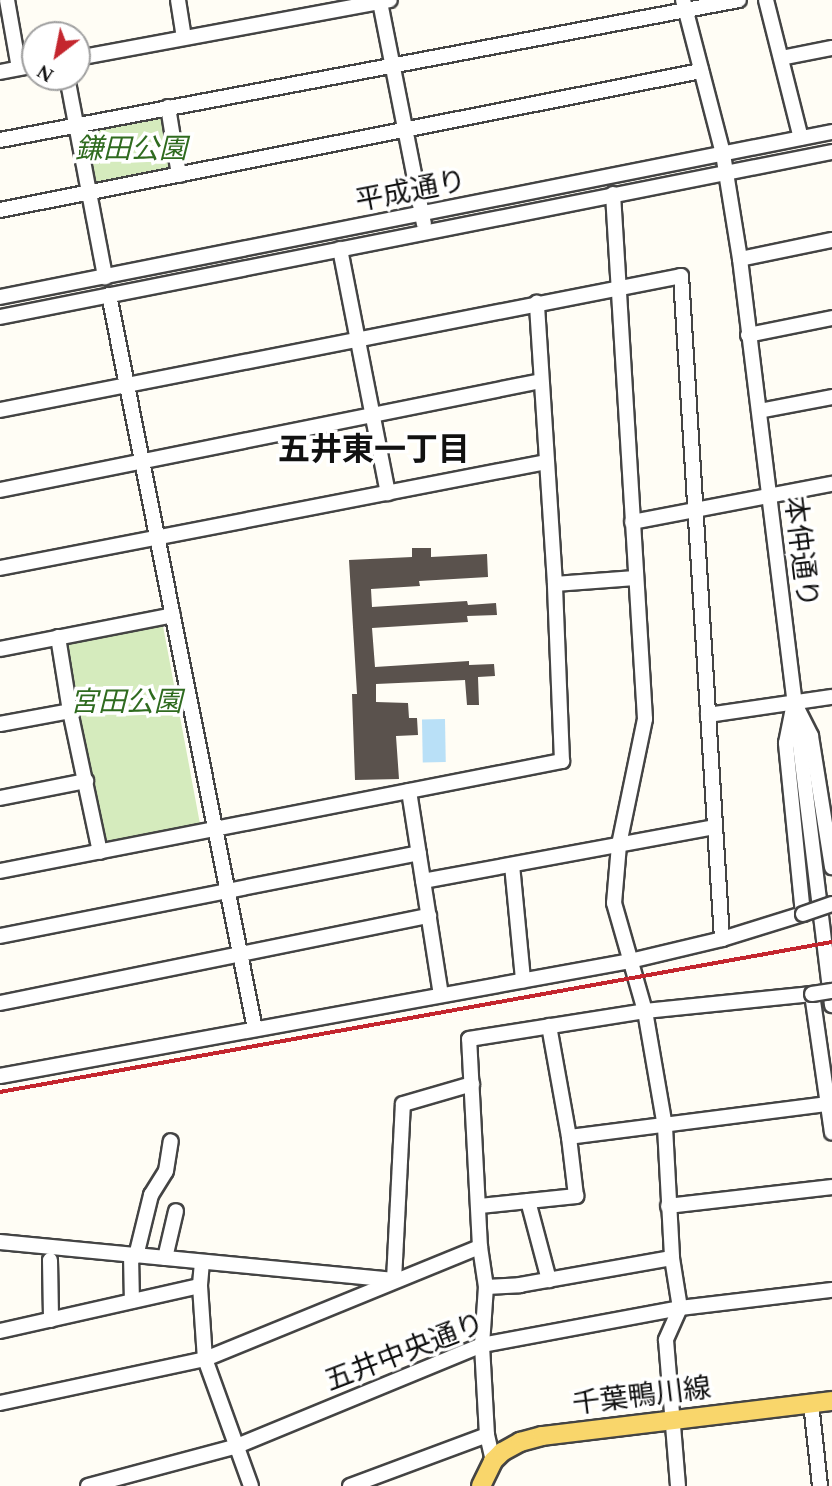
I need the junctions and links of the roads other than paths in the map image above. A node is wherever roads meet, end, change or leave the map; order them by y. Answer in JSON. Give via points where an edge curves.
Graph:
{"nodes":[{"id":1,"x":7,"y":0,"type":"edge"},
{"id":2,"x":178,"y":0,"type":"edge"},
{"id":3,"x":739,"y":0,"type":"edge"},
{"id":4,"x":766,"y":0,"type":"edge"},
{"id":5,"x":385,"y":1,"type":"edge"},
{"id":6,"x":684,"y":4,"type":"edge"},
{"id":7,"x":184,"y":37,"type":"junction"},
{"id":8,"x":832,"y":48,"type":"edge"},
{"id":9,"x":91,"y":55,"type":"edge"},
{"id":10,"x":781,"y":58,"type":"junction"},
{"id":11,"x":392,"y":64,"type":"junction"},
{"id":12,"x":19,"y":68,"type":"joint"},
{"id":13,"x":701,"y":71,"type":"junction"},
{"id":14,"x":0,"y":72,"type":"edge"},
{"id":15,"x":70,"y":91,"type":"edge"},
{"id":16,"x":168,"y":107,"type":"junction"},
{"id":17,"x":76,"y":124,"type":"junction"},
{"id":18,"x":405,"y":130,"type":"junction"},
{"id":19,"x":832,"y":132,"type":"edge"},
{"id":20,"x":801,"y":138,"type":"junction"},
{"id":21,"x":0,"y":140,"type":"edge"},
{"id":22,"x":832,"y":152,"type":"edge"},
{"id":23,"x":723,"y":154,"type":"junction"},
{"id":24,"x":179,"y":175,"type":"junction"},
{"id":25,"x":728,"y":181,"type":"junction"},
{"id":26,"x":89,"y":193,"type":"junction"},
{"id":27,"x":613,"y":194,"type":"junction"},
{"id":28,"x":0,"y":211,"type":"edge"},
{"id":29,"x":422,"y":215,"type":"junction"},
{"id":30,"x":425,"y":232,"type":"junction"},
{"id":31,"x":832,"y":240,"type":"edge"},
{"id":32,"x":340,"y":249,"type":"junction"},
{"id":33,"x":740,"y":259,"type":"junction"},
{"id":34,"x":105,"y":277,"type":"junction"},
{"id":35,"x":617,"y":287,"type":"junction"},
{"id":36,"x":109,"y":295,"type":"junction"},
{"id":37,"x":0,"y":298,"type":"edge"},
{"id":38,"x":537,"y":303,"type":"junction"},
{"id":39,"x":0,"y":317,"type":"edge"},
{"id":40,"x":832,"y":318,"type":"edge"},
{"id":41,"x":748,"y":335,"type":"junction"},
{"id":42,"x":358,"y":338,"type":"junction"},
{"id":43,"x":541,"y":381,"type":"junction"},
{"id":44,"x":127,"y":384,"type":"junction"},
{"id":45,"x":832,"y":397,"type":"edge"},
{"id":46,"x":0,"y":410,"type":"edge"},
{"id":47,"x":759,"y":411,"type":"junction"},
{"id":48,"x":373,"y":416,"type":"junction"},
{"id":49,"x":143,"y":461,"type":"junction"},
{"id":50,"x":546,"y":462,"type":"junction"},
{"id":51,"x":832,"y":484,"type":"edge"},
{"id":52,"x":0,"y":490,"type":"edge"},
{"id":53,"x":388,"y":493,"type":"junction"},
{"id":54,"x":768,"y":496,"type":"junction"},
{"id":55,"x":694,"y":511,"type":"junction"},
{"id":56,"x":632,"y":522,"type":"junction"},
{"id":57,"x":158,"y":538,"type":"junction"},
{"id":58,"x":0,"y":568,"type":"edge"},
{"id":59,"x":635,"y":578,"type":"junction"},
{"id":60,"x":555,"y":584,"type":"junction"},
{"id":61,"x":173,"y":615,"type":"junction"},
{"id":62,"x":58,"y":637,"type":"junction"},
{"id":63,"x":0,"y":649,"type":"edge"},
{"id":64,"x":832,"y":697,"type":"edge"},
{"id":65,"x":794,"y":703,"type":"junction"},
{"id":66,"x":70,"y":711,"type":"junction"},
{"id":67,"x":708,"y":715,"type":"junction"},
{"id":68,"x":0,"y":724,"type":"edge"},
{"id":69,"x":86,"y":781,"type":"junction"},
{"id":70,"x":409,"y":791,"type":"junction"},
{"id":71,"x":0,"y":799,"type":"edge"},
{"id":72,"x":714,"y":827,"type":"junction"},
{"id":73,"x":216,"y":829,"type":"junction"},
{"id":74,"x":619,"y":845,"type":"junction"},
{"id":75,"x":100,"y":852,"type":"junction"},
{"id":76,"x":419,"y":853,"type":"junction"},
{"id":77,"x":512,"y":865,"type":"junction"},
{"id":78,"x":832,"y":867,"type":"edge"},
{"id":79,"x":0,"y":872,"type":"edge"},
{"id":80,"x":423,"y":881,"type":"junction"},
{"id":81,"x":228,"y":892,"type":"junction"},
{"id":82,"x":832,"y":904,"type":"edge"},
{"id":83,"x":803,"y":914,"type":"junction"},
{"id":84,"x":429,"y":916,"type":"junction"},
{"id":85,"x":0,"y":936,"type":"edge"},
{"id":86,"x":722,"y":939,"type":"junction"},
{"id":87,"x":241,"y":955,"type":"junction"},
{"id":88,"x":630,"y":961,"type":"junction"},
{"id":89,"x":523,"y":980,"type":"junction"},
{"id":90,"x":832,"y":991,"type":"edge"},
{"id":91,"x":812,"y":994,"type":"junction"},
{"id":92,"x":441,"y":995,"type":"junction"},
{"id":93,"x":0,"y":1003,"type":"edge"},
{"id":94,"x":832,"y":1005,"type":"edge"},
{"id":95,"x":645,"y":1011,"type":"junction"},
{"id":96,"x":549,"y":1026,"type":"junction"},
{"id":97,"x":255,"y":1029,"type":"junction"},
{"id":98,"x":0,"y":1076,"type":"edge"},
{"id":99,"x":472,"y":1084,"type":"junction"},
{"id":100,"x":827,"y":1104,"type":"junction"},
{"id":101,"x":665,"y":1127,"type":"junction"},
{"id":102,"x":832,"y":1133,"type":"edge"},
{"id":103,"x":569,"y":1138,"type":"junction"},
{"id":104,"x":171,"y":1141,"type":"dead end"},
{"id":105,"x":832,"y":1187,"type":"edge"},
{"id":106,"x":528,"y":1201,"type":"junction"},
{"id":107,"x":480,"y":1206,"type":"junction"},
{"id":108,"x":668,"y":1206,"type":"junction"},
{"id":109,"x":176,"y":1211,"type":"dead end"},
{"id":110,"x":0,"y":1242,"type":"edge"},
{"id":111,"x":480,"y":1247,"type":"junction"},
{"id":112,"x":134,"y":1255,"type":"junction"},
{"id":113,"x":165,"y":1258,"type":"junction"},
{"id":114,"x":672,"y":1258,"type":"junction"},
{"id":115,"x":50,"y":1260,"type":"dead end"},
{"id":116,"x":201,"y":1262,"type":"junction"},
{"id":117,"x":394,"y":1280,"type":"junction"},
{"id":118,"x":549,"y":1280,"type":"junction"},
{"id":119,"x":200,"y":1286,"type":"junction"},
{"id":120,"x":486,"y":1287,"type":"junction"},
{"id":121,"x":832,"y":1290,"type":"edge"},
{"id":122,"x":132,"y":1301,"type":"junction"},
{"id":123,"x":680,"y":1308,"type":"junction"},
{"id":124,"x":51,"y":1320,"type":"junction"},
{"id":125,"x":0,"y":1331,"type":"edge"},
{"id":126,"x":482,"y":1345,"type":"junction"},
{"id":127,"x":205,"y":1359,"type":"junction"},
{"id":128,"x":832,"y":1401,"type":"edge"},
{"id":129,"x":0,"y":1403,"type":"edge"},
{"id":130,"x":811,"y":1403,"type":"junction"},
{"id":131,"x":671,"y":1420,"type":"junction"},
{"id":132,"x":487,"y":1435,"type":"junction"},
{"id":133,"x":237,"y":1446,"type":"junction"},
{"id":134,"x":493,"y":1461,"type":"junction"},
{"id":135,"x":376,"y":1482,"type":"edge"},
{"id":136,"x":88,"y":1486,"type":"edge"},
{"id":137,"x":251,"y":1486,"type":"edge"},
{"id":138,"x":350,"y":1486,"type":"edge"},
{"id":139,"x":481,"y":1486,"type":"edge"},
{"id":140,"x":678,"y":1486,"type":"edge"},
{"id":141,"x":820,"y":1486,"type":"edge"}],
"edges":[{"from":1,"to":12,"type":"street"},
{"from":2,"to":7,"type":"street"},
{"from":3,"to":6,"type":"street"},
{"from":4,"to":10,"type":"street"},
{"from":5,"to":7,"type":"street"},
{"from":5,"to":11,"type":"street"},
{"from":6,"to":11,"type":"street"},
{"from":6,"to":13,"type":"street","name":"本仲通り"},
{"from":7,"to":9,"type":"street"},
{"from":8,"to":10,"type":"street"},
{"from":10,"to":20,"type":"street"},
{"from":11,"to":16,"type":"street"},
{"from":11,"to":18,"type":"street"},
{"from":12,"to":14,"type":"street"},
{"from":13,"to":18,"type":"street"},
{"from":13,"to":23,"type":"street","name":"本仲通り"},
{"from":15,"to":17,"type":"street"},
{"from":16,"to":17,"type":"street"},
{"from":16,"to":24,"type":"street"},
{"from":17,"to":21,"type":"street"},
{"from":17,"to":26,"type":"street"},
{"from":18,"to":24,"type":"street"},
{"from":18,"to":29,"type":"street"},
{"from":19,"to":20,"type":"street","name":"平成通り"},
{"from":20,"to":23,"type":"street","name":"平成通り"},
{"from":22,"to":25,"type":"street","name":"平成通り"},
{"from":23,"to":25,"type":"street","name":"本仲通り"},
{"from":23,"to":29,"type":"street","name":"平成通り"},
{"from":24,"to":26,"type":"street"},
{"from":25,"to":27,"type":"street","name":"平成通り"},
{"from":25,"to":33,"type":"street","name":"本仲通り"},
{"from":26,"to":28,"type":"street"},
{"from":26,"to":34,"type":"street"},
{"from":27,"to":30,"type":"street","name":"平成通り"},
{"from":27,"to":35,"type":"street"},
{"from":29,"to":30,"type":"street"},
{"from":29,"to":34,"type":"street","name":"平成通り"},
{"from":30,"to":32,"type":"street","name":"平成通り"},
{"from":31,"to":33,"type":"street"},
{"from":32,"to":36,"type":"street","name":"平成通り"},
{"from":32,"to":42,"type":"street"},
{"from":33,"to":41,"type":"street","name":"本仲通り"},
{"from":34,"to":37,"type":"street","name":"平成通り"},
{"from":35,"to":38,"type":"street"},
{"from":35,"to":55,"type":"street","via":[[681,276]]},
{"from":35,"to":56,"type":"street"},
{"from":36,"to":39,"type":"street","name":"平成通り"},
{"from":36,"to":44,"type":"street"},
{"from":38,"to":42,"type":"street"},
{"from":38,"to":43,"type":"street"},
{"from":40,"to":41,"type":"street"},
{"from":41,"to":47,"type":"street","name":"本仲通り"},
{"from":42,"to":44,"type":"street"},
{"from":42,"to":48,"type":"street"},
{"from":43,"to":48,"type":"street"},
{"from":43,"to":50,"type":"street"},
{"from":44,"to":46,"type":"street"},
{"from":44,"to":49,"type":"street"},
{"from":45,"to":47,"type":"street"},
{"from":47,"to":54,"type":"street","name":"本仲通り"},
{"from":48,"to":49,"type":"street"},
{"from":48,"to":53,"type":"street"},
{"from":49,"to":52,"type":"street"},
{"from":49,"to":57,"type":"street"},
{"from":50,"to":53,"type":"street"},
{"from":50,"to":60,"type":"street"},
{"from":51,"to":54,"type":"street"},
{"from":53,"to":57,"type":"street"},
{"from":54,"to":55,"type":"street"},
{"from":54,"to":65,"type":"street","name":"本仲通り"},
{"from":55,"to":56,"type":"street"},
{"from":55,"to":67,"type":"street"},
{"from":56,"to":59,"type":"street"},
{"from":57,"to":58,"type":"street"},
{"from":57,"to":61,"type":"street"},
{"from":59,"to":60,"type":"street"},
{"from":59,"to":74,"type":"street","via":[[645,719]]},
{"from":60,"to":70,"type":"street","via":[[562,761]]},
{"from":61,"to":62,"type":"street"},
{"from":61,"to":73,"type":"street"},
{"from":62,"to":63,"type":"street"},
{"from":62,"to":66,"type":"street"},
{"from":64,"to":65,"type":"street"},
{"from":65,"to":67,"type":"street"},
{"from":65,"to":78,"type":"street","via":[[811,736]]},
{"from":65,"to":83,"type":"street","via":[[786,743]]},
{"from":65,"to":94,"type":"street","name":"本仲通り"},
{"from":66,"to":68,"type":"street"},
{"from":66,"to":69,"type":"street"},
{"from":67,"to":72,"type":"street"},
{"from":69,"to":71,"type":"street"},
{"from":69,"to":75,"type":"street"},
{"from":70,"to":73,"type":"street"},
{"from":70,"to":76,"type":"street"},
{"from":72,"to":74,"type":"street"},
{"from":72,"to":86,"type":"street"},
{"from":73,"to":75,"type":"street"},
{"from":73,"to":81,"type":"street"},
{"from":74,"to":77,"type":"street"},
{"from":74,"to":88,"type":"street","via":[[614,903]]},
{"from":75,"to":79,"type":"street"},
{"from":76,"to":80,"type":"street"},
{"from":76,"to":81,"type":"street"},
{"from":77,"to":80,"type":"street"},
{"from":77,"to":89,"type":"street"},
{"from":80,"to":84,"type":"street"},
{"from":81,"to":85,"type":"street"},
{"from":81,"to":87,"type":"street"},
{"from":82,"to":83,"type":"street","bridge":true},
{"from":83,"to":86,"type":"street"},
{"from":84,"to":87,"type":"street"},
{"from":84,"to":92,"type":"street"},
{"from":86,"to":88,"type":"street"},
{"from":87,"to":93,"type":"street"},
{"from":87,"to":97,"type":"street"},
{"from":88,"to":89,"type":"street"},
{"from":88,"to":95,"type":"street"},
{"from":89,"to":92,"type":"street"},
{"from":90,"to":91,"type":"street","bridge":true},
{"from":91,"to":95,"type":"street"},
{"from":91,"to":100,"type":"street"},
{"from":92,"to":97,"type":"street"},
{"from":95,"to":96,"type":"street"},
{"from":95,"to":101,"type":"street"},
{"from":96,"to":99,"type":"street","via":[[469,1039]]},
{"from":96,"to":103,"type":"street"},
{"from":97,"to":98,"type":"street"},
{"from":99,"to":107,"type":"street"},
{"from":99,"to":117,"type":"street","via":[[403,1104]]},
{"from":100,"to":101,"type":"street"},
{"from":100,"to":102,"type":"street"},
{"from":101,"to":103,"type":"street"},
{"from":101,"to":108,"type":"street"},
{"from":103,"to":106,"type":"street","via":[[576,1196]]},
{"from":104,"to":112,"type":"street","via":[[166,1171],[151,1195]]},
{"from":105,"to":108,"type":"street"},
{"from":106,"to":107,"type":"street"},
{"from":106,"to":118,"type":"street"},
{"from":107,"to":111,"type":"street"},
{"from":108,"to":114,"type":"street"},
{"from":109,"to":113,"type":"street"},
{"from":110,"to":112,"type":"street"},
{"from":111,"to":117,"type":"street"},
{"from":111,"to":120,"type":"street"},
{"from":112,"to":113,"type":"street"},
{"from":112,"to":122,"type":"street"},
{"from":113,"to":116,"type":"street"},
{"from":114,"to":118,"type":"street"},
{"from":114,"to":123,"type":"street"},
{"from":115,"to":124,"type":"street"},
{"from":116,"to":117,"type":"street"},
{"from":116,"to":119,"type":"street"},
{"from":117,"to":127,"type":"street"},
{"from":118,"to":120,"type":"street"},
{"from":119,"to":122,"type":"street"},
{"from":119,"to":127,"type":"street"},
{"from":120,"to":126,"type":"street"},
{"from":121,"to":123,"type":"street","name":"五井中央通り"},
{"from":122,"to":124,"type":"street"},
{"from":123,"to":126,"type":"street","name":"五井中央通り"},
{"from":123,"to":131,"type":"street","via":[[666,1340]]},
{"from":124,"to":125,"type":"street"},
{"from":126,"to":132,"type":"street"},
{"from":126,"to":133,"type":"street","name":"五井中央通り"},
{"from":127,"to":129,"type":"street"},
{"from":127,"to":133,"type":"street"},
{"from":128,"to":130,"type":"main road","name":"千葉鴨川線"},
{"from":130,"to":131,"type":"main road","name":"千葉鴨川線"},
{"from":130,"to":141,"type":"street"},
{"from":131,"to":134,"type":"main road","name":"千葉鴨川線","via":[[542,1436],[520,1442]]},
{"from":131,"to":140,"type":"street"},
{"from":132,"to":134,"type":"street"},
{"from":132,"to":135,"type":"street"},
{"from":133,"to":136,"type":"street","name":"五井中央通り"},
{"from":133,"to":137,"type":"street"},
{"from":134,"to":139,"type":"main road"},
{"from":135,"to":138,"type":"street"}]}
